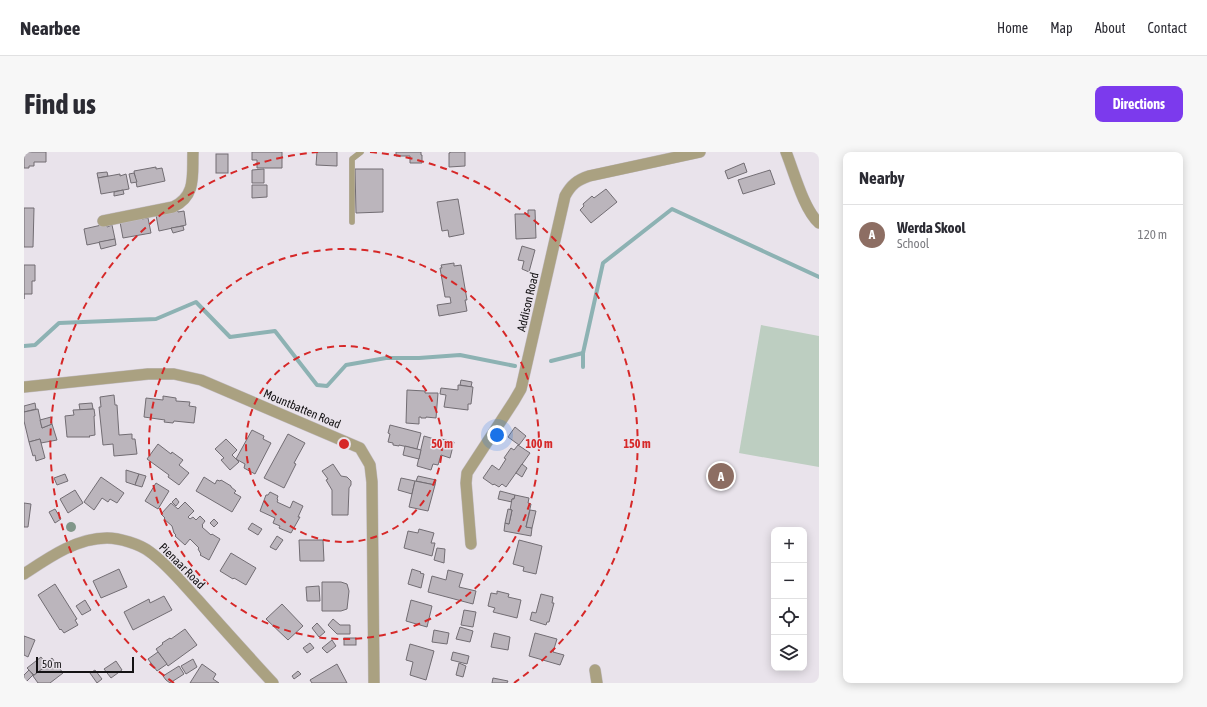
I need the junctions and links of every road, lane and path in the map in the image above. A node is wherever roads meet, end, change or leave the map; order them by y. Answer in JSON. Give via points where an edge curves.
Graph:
{"nodes":[{"id":1,"x":192,"y":152,"type":"edge"},
{"id":2,"x":361,"y":152,"type":"edge"},
{"id":3,"x":700,"y":152,"type":"edge"},
{"id":4,"x":786,"y":152,"type":"edge"},
{"id":5,"x":103,"y":221,"type":"dead end"},
{"id":6,"x":352,"y":222,"type":"dead end"},
{"id":7,"x":819,"y":223,"type":"edge"},
{"id":8,"x":24,"y":387,"type":"edge"},
{"id":9,"x":471,"y":544,"type":"dead end"},
{"id":10,"x":24,"y":574,"type":"edge"},
{"id":11,"x":595,"y":670,"type":"dead end"},
{"id":12,"x":273,"y":683,"type":"edge"},
{"id":13,"x":374,"y":683,"type":"edge"},
{"id":14,"x":597,"y":683,"type":"edge"}],
"edges":[{"from":1,"to":5,"type":"street","via":[[192,183],[190,191],[180,204]]},
{"from":2,"to":6,"type":"lane","via":[[352,159]]},
{"from":3,"to":9,"type":"street","name":"Addison Road","via":[[589,176],[574,183],[569,189],[565,196],[521,389],[467,473]]},
{"from":4,"to":7,"type":"street","via":[[807,207]]},
{"from":8,"to":13,"type":"street","name":"Mountbatten Road","via":[[148,374],[174,374],[201,380],[360,448],[370,465],[372,482]]},
{"from":10,"to":12,"type":"street","name":"Pienaar Road","via":[[53,555],[88,541],[107,538],[130,542],[149,551],[169,569]]},
{"from":11,"to":14,"type":"street"}]}
